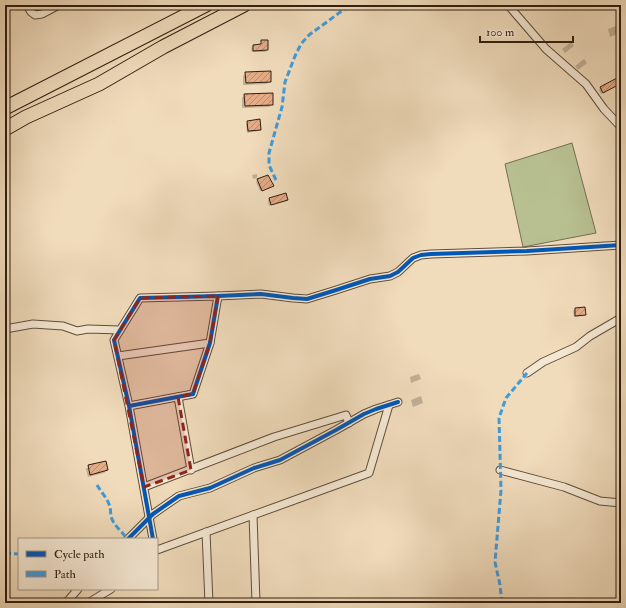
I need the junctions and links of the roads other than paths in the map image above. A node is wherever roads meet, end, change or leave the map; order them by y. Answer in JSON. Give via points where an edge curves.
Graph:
{"nodes":[{"id":1,"x":27,"y":5,"type":"edge"},
{"id":2,"x":59,"y":5,"type":"edge"},
{"id":3,"x":206,"y":5,"type":"edge"},
{"id":4,"x":244,"y":5,"type":"edge"},
{"id":5,"x":508,"y":5,"type":"edge"},
{"id":6,"x":5,"y":108,"type":"edge"},
{"id":7,"x":621,"y":127,"type":"edge"},
{"id":8,"x":5,"y":129,"type":"edge"},
{"id":9,"x":621,"y":245,"type":"edge"},
{"id":10,"x":218,"y":296,"type":"junction"},
{"id":11,"x":621,"y":318,"type":"edge"},
{"id":12,"x":5,"y":329,"type":"edge"},
{"id":13,"x":120,"y":330,"type":"junction"},
{"id":14,"x":210,"y":343,"type":"junction"},
{"id":15,"x":118,"y":356,"type":"junction"},
{"id":16,"x":527,"y":373,"type":"dead end"},
{"id":17,"x":178,"y":397,"type":"junction"},
{"id":18,"x":398,"y":402,"type":"dead end"},
{"id":19,"x":389,"y":405,"type":"junction"},
{"id":20,"x":129,"y":406,"type":"junction"},
{"id":21,"x":349,"y":423,"type":"junction"},
{"id":22,"x":191,"y":470,"type":"junction"},
{"id":23,"x":500,"y":470,"type":"dead end"},
{"id":24,"x":144,"y":487,"type":"junction"},
{"id":25,"x":621,"y":502,"type":"edge"},
{"id":26,"x":253,"y":515,"type":"junction"},
{"id":27,"x":149,"y":517,"type":"junction"},
{"id":28,"x":206,"y":532,"type":"junction"},
{"id":29,"x":129,"y":538,"type":"edge"},
{"id":30,"x":153,"y":538,"type":"edge"},
{"id":31,"x":158,"y":550,"type":"edge"},
{"id":32,"x":77,"y":590,"type":"edge"},
{"id":33,"x":110,"y":590,"type":"edge"},
{"id":34,"x":66,"y":603,"type":"edge"},
{"id":35,"x":90,"y":603,"type":"edge"},
{"id":36,"x":208,"y":603,"type":"edge"},
{"id":37,"x":256,"y":603,"type":"edge"}],
"edges":[{"from":1,"to":2,"type":"street","via":[[35,15]]},
{"from":3,"to":6,"type":"highway"},
{"from":4,"to":8,"type":"highway","via":[[99,84]]},
{"from":5,"to":7,"type":"street","via":[[546,49],[586,84]]},
{"from":9,"to":10,"type":"street","via":[[421,255],[413,258],[390,276],[370,279],[307,298],[261,294]]},
{"from":10,"to":13,"type":"street","via":[[140,298]]},
{"from":10,"to":14,"type":"street"},
{"from":11,"to":16,"type":"street","via":[[576,347],[543,362]]},
{"from":12,"to":13,"type":"street","via":[[33,324],[63,326],[77,331]]},
{"from":13,"to":15,"type":"street","via":[[114,340]]},
{"from":14,"to":15,"type":"street"},
{"from":14,"to":17,"type":"street","via":[[193,394]]},
{"from":15,"to":20,"type":"street"},
{"from":17,"to":20,"type":"street"},
{"from":17,"to":22,"type":"street"},
{"from":18,"to":19,"type":"street"},
{"from":19,"to":21,"type":"street"},
{"from":19,"to":26,"type":"street","via":[[369,473]]},
{"from":20,"to":24,"type":"street"},
{"from":21,"to":22,"type":"street","via":[[346,415],[331,419],[274,437]]},
{"from":21,"to":27,"type":"street","via":[[280,460],[254,468],[210,488],[179,496]]},
{"from":22,"to":24,"type":"street"},
{"from":23,"to":25,"type":"street","via":[[564,487],[600,501]]},
{"from":24,"to":27,"type":"street"},
{"from":26,"to":28,"type":"street"},
{"from":26,"to":37,"type":"street"},
{"from":27,"to":29,"type":"street"},
{"from":27,"to":30,"type":"street"},
{"from":28,"to":31,"type":"street"},
{"from":28,"to":36,"type":"street"},
{"from":32,"to":34,"type":"street"},
{"from":33,"to":35,"type":"street"}]}
